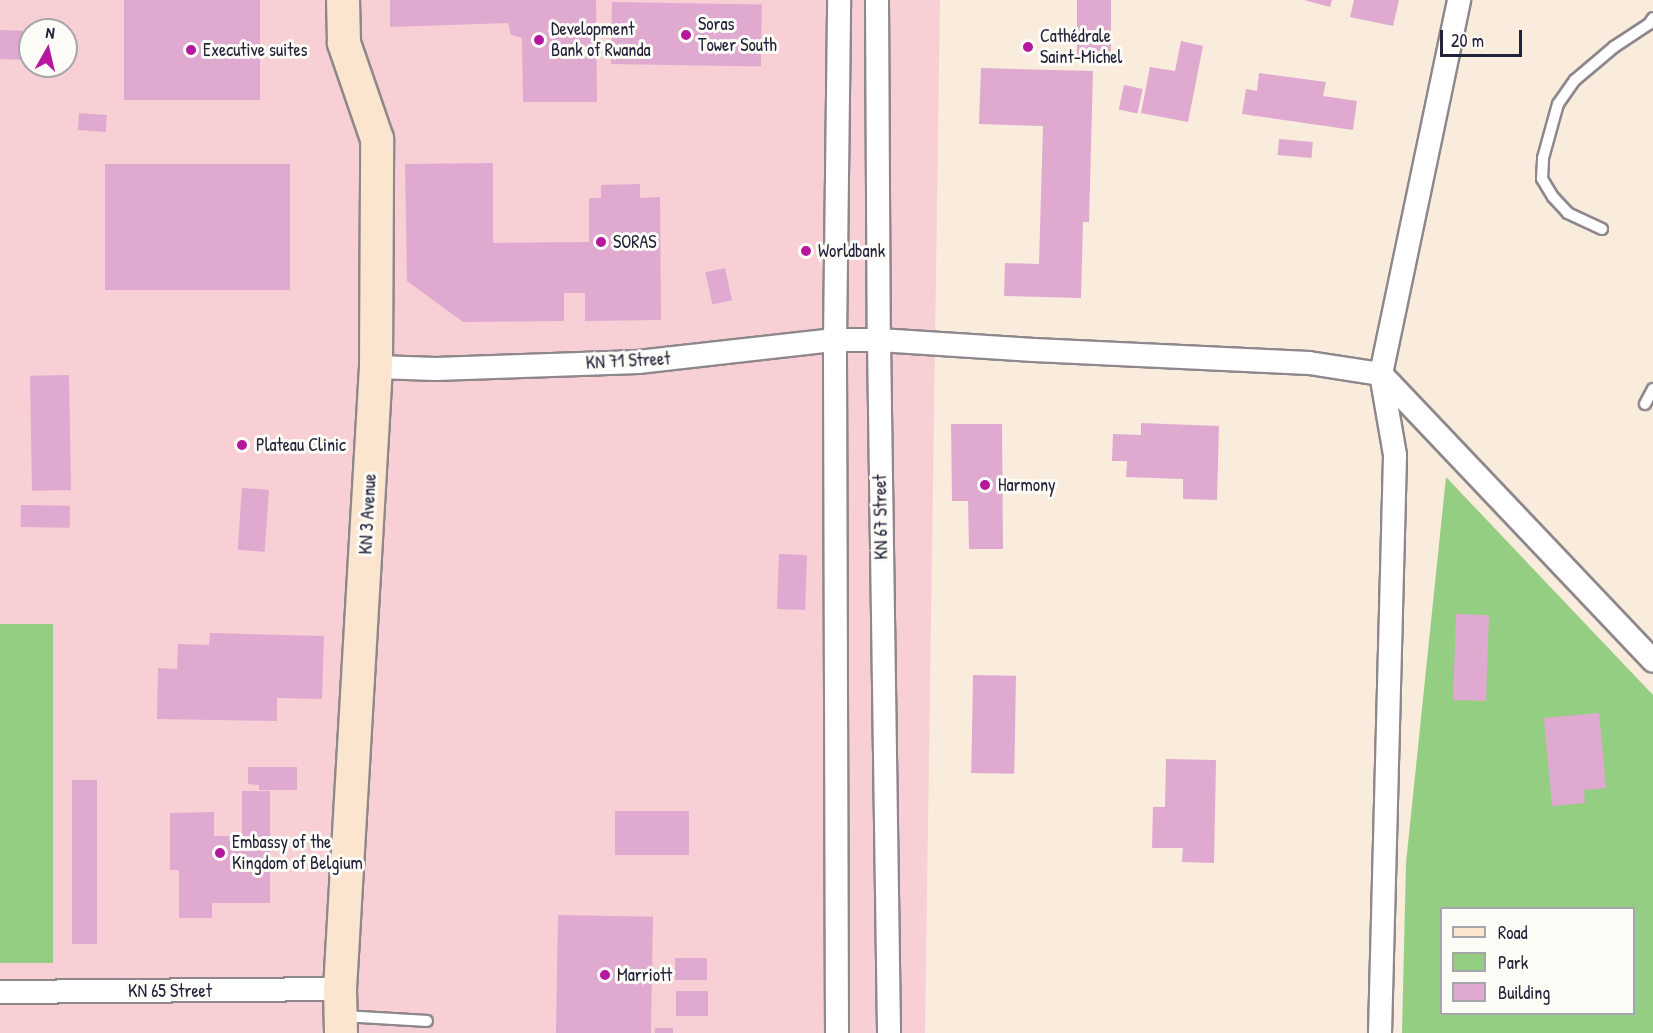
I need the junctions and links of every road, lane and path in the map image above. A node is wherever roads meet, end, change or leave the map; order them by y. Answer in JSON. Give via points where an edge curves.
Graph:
{"nodes":[{"id":1,"x":343,"y":0,"type":"edge"},
{"id":2,"x":839,"y":0,"type":"edge"},
{"id":3,"x":878,"y":0,"type":"edge"},
{"id":4,"x":1459,"y":0,"type":"edge"},
{"id":5,"x":1653,"y":18,"type":"edge"},
{"id":6,"x":1602,"y":229,"type":"dead end"},
{"id":7,"x":835,"y":340,"type":"junction"},
{"id":8,"x":879,"y":340,"type":"junction"},
{"id":9,"x":376,"y":368,"type":"junction"},
{"id":10,"x":1381,"y":374,"type":"junction"},
{"id":11,"x":1653,"y":389,"type":"edge"},
{"id":12,"x":1645,"y":404,"type":"dead end"},
{"id":13,"x":1653,"y":662,"type":"edge"},
{"id":14,"x":0,"y":992,"type":"edge"},
{"id":15,"x":340,"y":1013,"type":"edge"},
{"id":16,"x":427,"y":1021,"type":"dead end"},
{"id":17,"x":837,"y":1033,"type":"edge"},
{"id":18,"x":889,"y":1033,"type":"edge"},
{"id":19,"x":1380,"y":1033,"type":"edge"}],
"edges":[{"from":1,"to":9,"type":"main road","name":"KN 3 Avenue","via":[[344,44],[377,139]]},
{"from":2,"to":7,"type":"street"},
{"from":3,"to":8,"type":"street","name":"KN 67 Street"},
{"from":4,"to":10,"type":"street"},
{"from":5,"to":6,"type":"lane","via":[[1575,80],[1558,104],[1543,158],[1542,179],[1553,197],[1568,213]]},
{"from":7,"to":8,"type":"street","name":"KN 71 Street"},
{"from":7,"to":9,"type":"street","name":"KN 71 Street","via":[[638,362]]},
{"from":7,"to":17,"type":"street"},
{"from":8,"to":10,"type":"street","name":"KN 71 Street","via":[[1309,363]]},
{"from":8,"to":18,"type":"street","name":"KN 67 Street"},
{"from":9,"to":15,"type":"main road","name":"KN 3 Avenue"},
{"from":10,"to":13,"type":"street"},
{"from":10,"to":19,"type":"street","via":[[1395,455]]},
{"from":11,"to":12,"type":"lane"},
{"from":14,"to":15,"type":"street","name":"KN 65 Street"},
{"from":15,"to":16,"type":"lane"}]}
